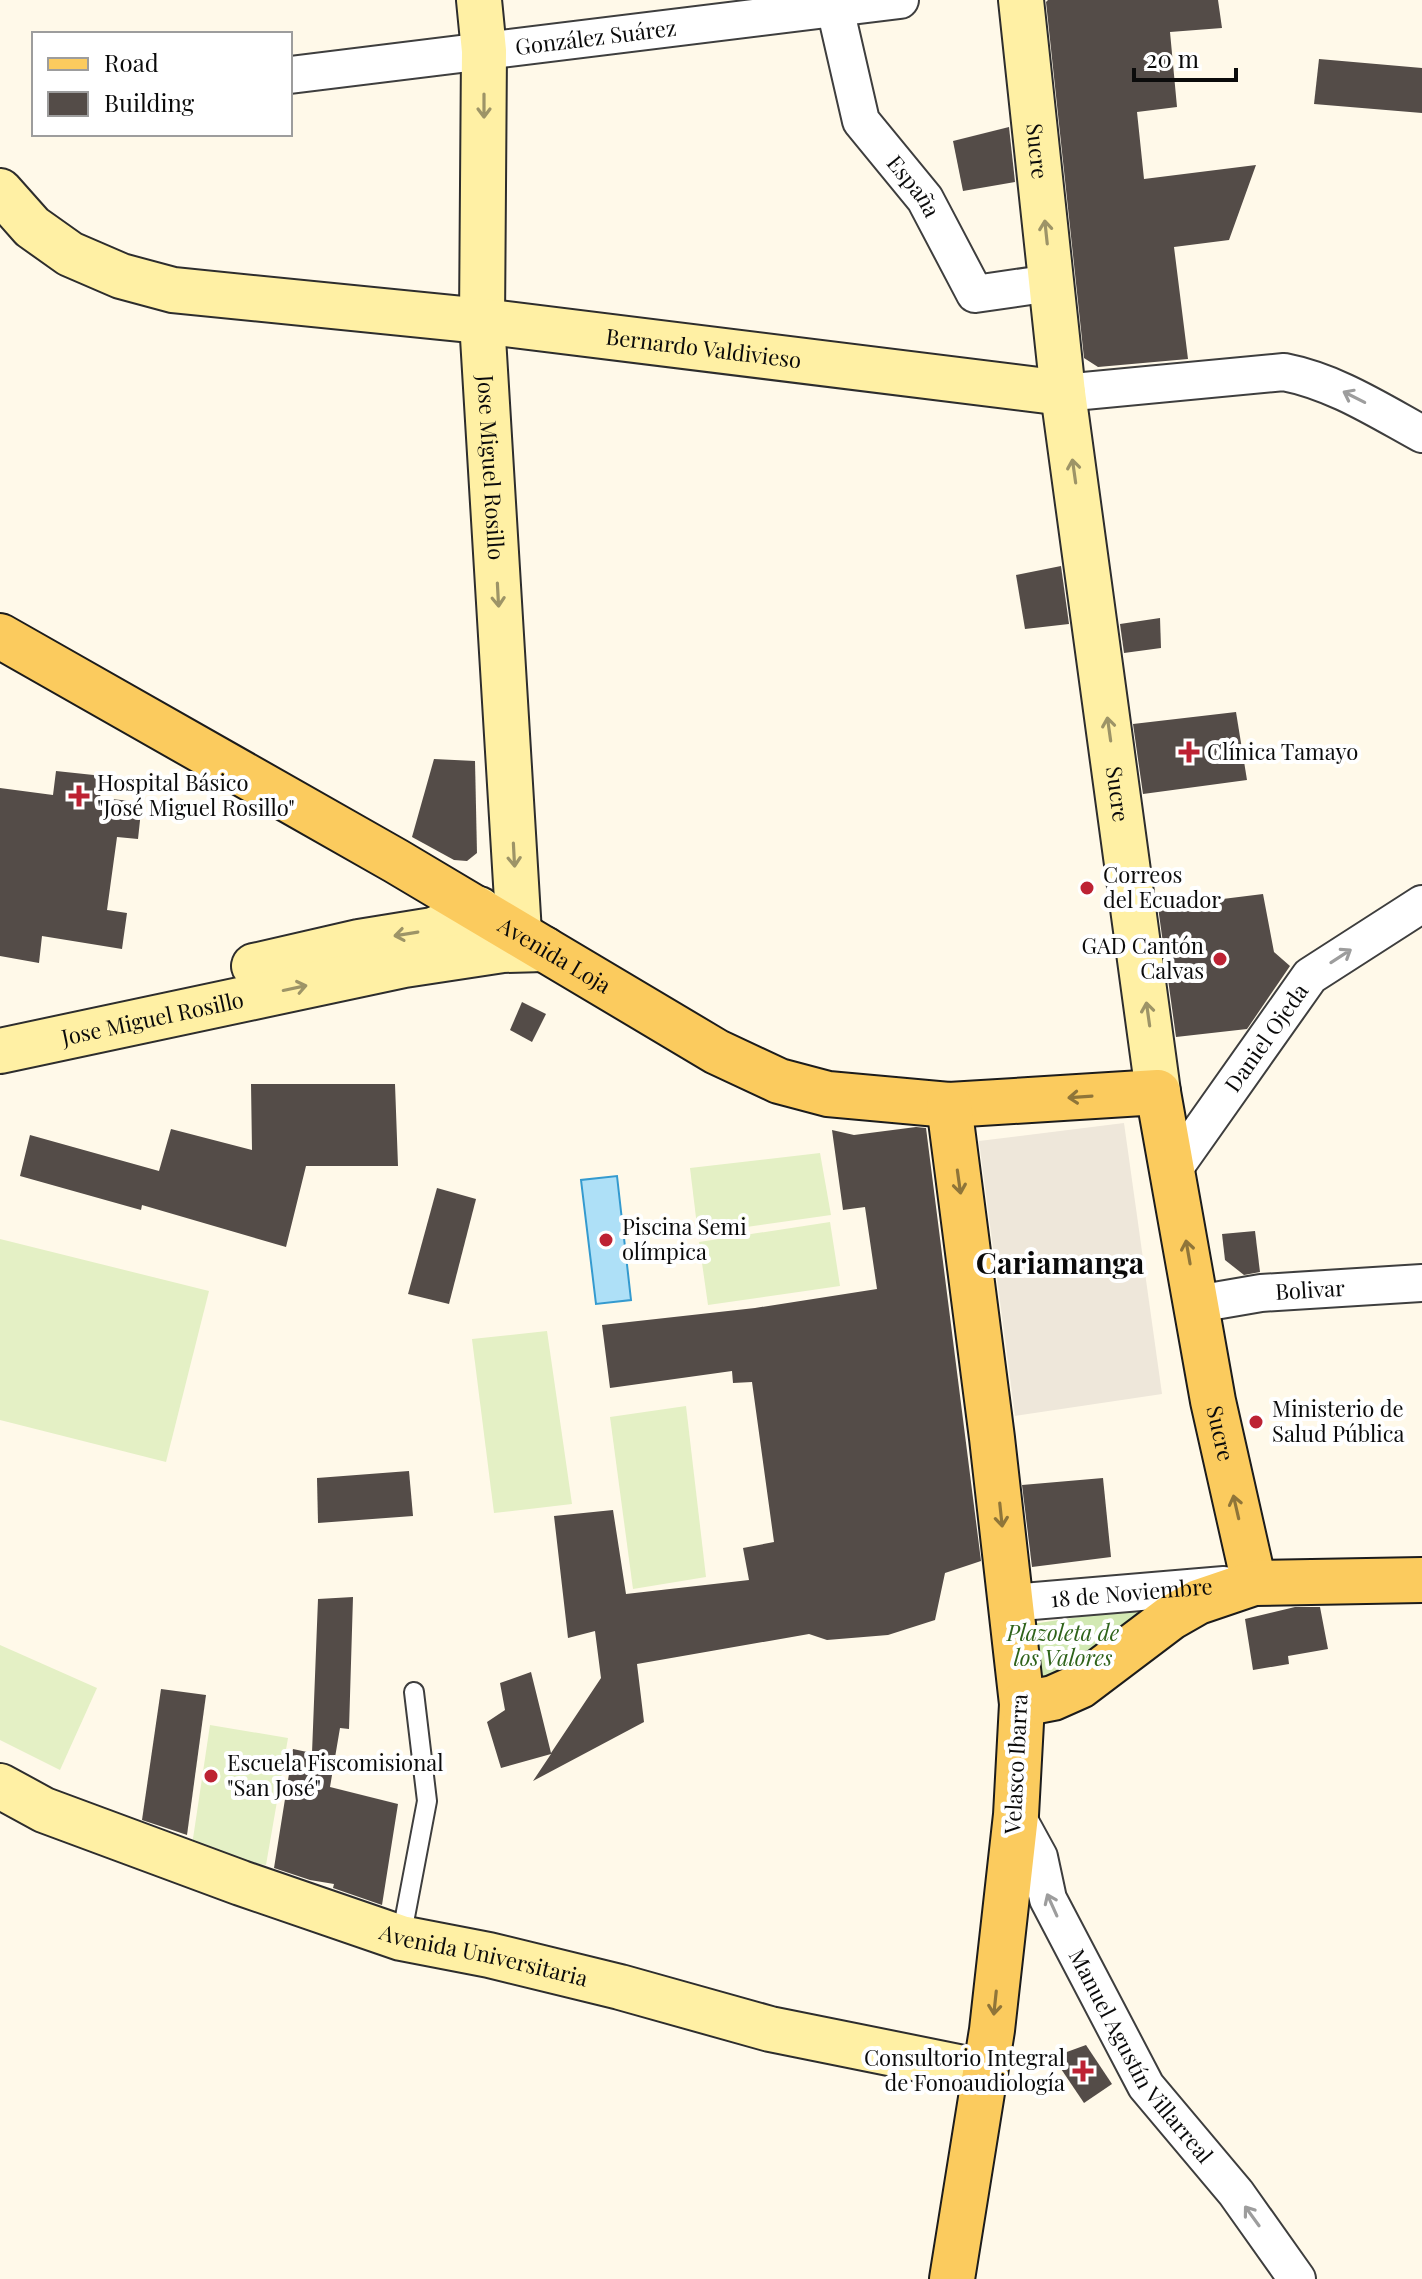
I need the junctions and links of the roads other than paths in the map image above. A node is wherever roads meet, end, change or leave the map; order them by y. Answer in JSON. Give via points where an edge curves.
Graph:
{"nodes":[{"id":1,"x":479,"y":0,"type":"edge"},
{"id":2,"x":900,"y":0,"type":"edge"},
{"id":3,"x":1021,"y":0,"type":"edge"},
{"id":4,"x":770,"y":8,"type":"edge"},
{"id":5,"x":835,"y":8,"type":"junction"},
{"id":6,"x":484,"y":51,"type":"junction"},
{"id":7,"x":292,"y":75,"type":"edge"},
{"id":8,"x":0,"y":191,"type":"edge"},
{"id":9,"x":1051,"y":283,"type":"junction"},
{"id":10,"x":482,"y":321,"type":"junction"},
{"id":11,"x":1063,"y":393,"type":"junction"},
{"id":12,"x":1422,"y":434,"type":"edge"},
{"id":13,"x":0,"y":636,"type":"edge"},
{"id":14,"x":1422,"y":904,"type":"edge"},
{"id":15,"x":479,"y":909,"type":"junction"},
{"id":16,"x":531,"y":941,"type":"junction"},
{"id":17,"x":0,"y":1025,"type":"edge"},
{"id":18,"x":0,"y":1051,"type":"edge"},
{"id":19,"x":1158,"y":1092,"type":"junction"},
{"id":20,"x":949,"y":1105,"type":"junction"},
{"id":21,"x":1173,"y":1170,"type":"junction"},
{"id":22,"x":1422,"y":1283,"type":"edge"},
{"id":23,"x":1197,"y":1304,"type":"junction"},
{"id":24,"x":1422,"y":1580,"type":"edge"},
{"id":25,"x":1254,"y":1583,"type":"junction"},
{"id":26,"x":1010,"y":1603,"type":"junction"},
{"id":27,"x":414,"y":1692,"type":"dead end"},
{"id":28,"x":1022,"y":1704,"type":"junction"},
{"id":29,"x":0,"y":1786,"type":"edge"},
{"id":30,"x":1016,"y":1815,"type":"junction"},
{"id":31,"x":401,"y":1938,"type":"junction"},
{"id":32,"x":983,"y":2072,"type":"junction"},
{"id":33,"x":952,"y":2279,"type":"edge"},
{"id":34,"x":1297,"y":2279,"type":"edge"}],
"edges":[{"from":1,"to":6,"type":"street","name":"Jose Miguel Rosillo"},
{"from":2,"to":5,"type":"street","name":"González Suárez"},
{"from":9,"to":3,"type":"street","name":"Sucre","one_way":true},
{"from":4,"to":5,"type":"street","name":"González Suárez"},
{"from":4,"to":6,"type":"street","name":"González Suárez"},
{"from":5,"to":9,"type":"street","name":"España","via":[[861,121],[925,199],[975,294]]},
{"from":6,"to":7,"type":"street","name":"González Suárez"},
{"from":6,"to":10,"type":"street","name":"Jose Miguel Rosillo","one_way":true},
{"from":8,"to":10,"type":"street","name":"Bernardo Valdivieso","via":[[32,227],[70,254],[121,276],[173,290]]},
{"from":9,"to":11,"type":"street","name":"Sucre"},
{"from":10,"to":11,"type":"street","name":"Bernardo Valdivieso"},
{"from":10,"to":16,"type":"street","name":"Jose Miguel Rosillo","one_way":true},
{"from":12,"to":11,"type":"street","name":"Bernardo Valdivieso","one_way":true,"via":[[1312,377],[1284,372]]},
{"from":19,"to":11,"type":"street","name":"Sucre","one_way":true},
{"from":13,"to":15,"type":"main road","name":"Avenida Loja"},
{"from":21,"to":14,"type":"street","name":"Daniel Ojeda","one_way":true,"via":[[1310,976]]},
{"from":15,"to":16,"type":"main road","name":"Avenida Loja"},
{"from":15,"to":17,"type":"street","one_way":true,"via":[[433,930],[359,942]]},
{"from":18,"to":16,"type":"street","name":"Jose Miguel Rosillo","one_way":true},
{"from":16,"to":20,"type":"main road","name":"Avenida Loja","via":[[717,1052],[779,1081],[828,1094]]},
{"from":19,"to":20,"type":"main road","name":"Avenida Loja","one_way":true},
{"from":19,"to":21,"type":"main road","name":"Sucre"},
{"from":20,"to":26,"type":"main road","name":"Velasco Ibarra","one_way":true},
{"from":23,"to":21,"type":"main road","name":"Sucre","one_way":true},
{"from":22,"to":23,"type":"street","name":"Bolivar","via":[[1261,1293]]},
{"from":25,"to":23,"type":"main road","name":"Sucre","one_way":true},
{"from":24,"to":25,"type":"main road","name":"18 de Noviembre"},
{"from":25,"to":26,"type":"street","name":"18 de Noviembre"},
{"from":25,"to":28,"type":"main road","name":"18 de Noviembre","via":[[1170,1618],[1080,1686]]},
{"from":26,"to":28,"type":"main road","name":"Velasco Ibarra"},
{"from":27,"to":31,"type":"lane","via":[[427,1801]]},
{"from":28,"to":30,"type":"main road","name":"Velasco Ibarra"},
{"from":29,"to":31,"type":"street","name":"Avenida Universitaria","via":[[44,1810]]},
{"from":30,"to":32,"type":"main road","name":"Velasco Ibarra","one_way":true},
{"from":34,"to":30,"type":"street","name":"Manuel Agustín Villarreal","one_way":true,"via":[[1236,2193],[1146,2086],[1048,1899],[1039,1857]]},
{"from":31,"to":32,"type":"street","name":"Avenida Universitaria","via":[[591,1979],[770,2029]]},
{"from":32,"to":33,"type":"main road","name":"Velasco Ibarra"}]}
